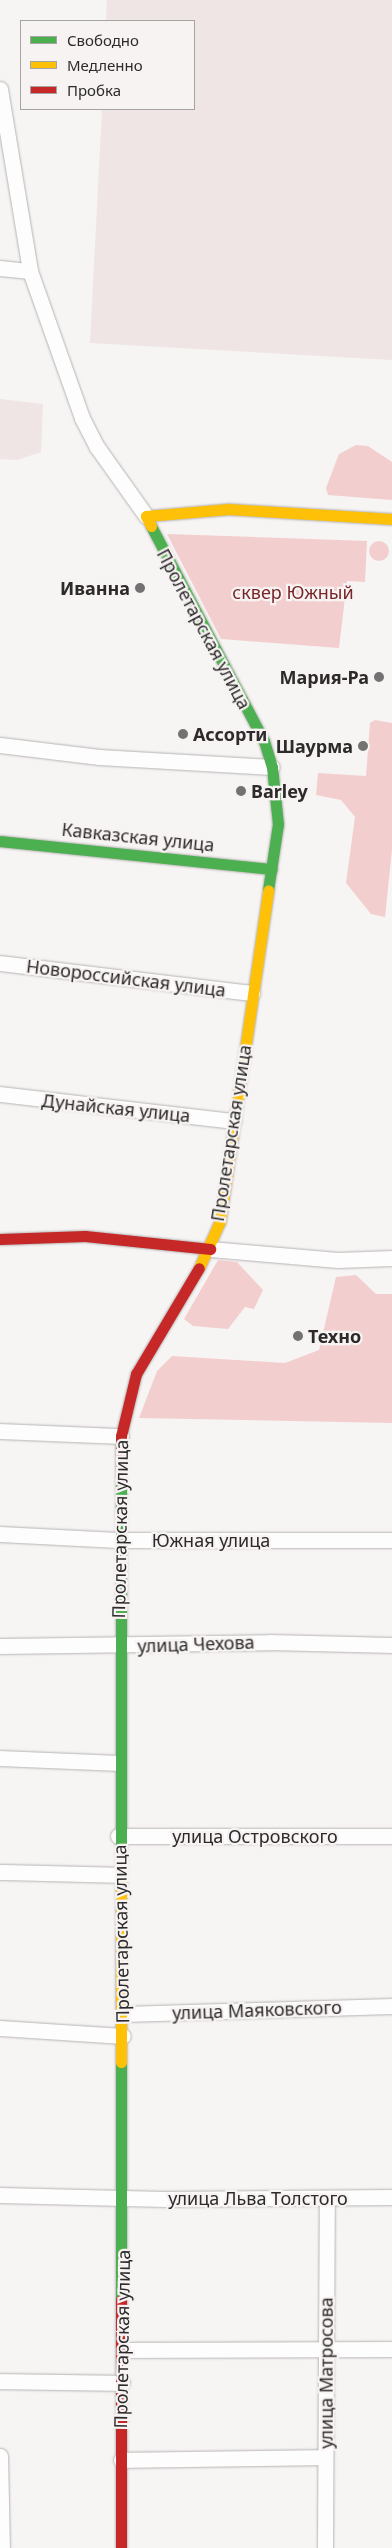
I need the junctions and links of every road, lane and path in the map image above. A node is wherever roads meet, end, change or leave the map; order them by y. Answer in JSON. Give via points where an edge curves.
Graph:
{"nodes":[{"id":1,"x":0,"y":89,"type":"edge"},
{"id":2,"x":0,"y":268,"type":"edge"},
{"id":3,"x":30,"y":271,"type":"junction"},
{"id":4,"x":146,"y":516,"type":"junction"},
{"id":5,"x":392,"y":519,"type":"edge"},
{"id":6,"x":0,"y":745,"type":"edge"},
{"id":7,"x":272,"y":767,"type":"junction"},
{"id":8,"x":0,"y":841,"type":"edge"},
{"id":9,"x":272,"y":869,"type":"junction"},
{"id":10,"x":0,"y":963,"type":"edge"},
{"id":11,"x":252,"y":992,"type":"junction"},
{"id":12,"x":0,"y":1094,"type":"edge"},
{"id":13,"x":233,"y":1121,"type":"junction"},
{"id":14,"x":0,"y":1239,"type":"edge"},
{"id":15,"x":210,"y":1249,"type":"junction"},
{"id":16,"x":392,"y":1258,"type":"edge"},
{"id":17,"x":0,"y":1432,"type":"edge"},
{"id":18,"x":121,"y":1436,"type":"junction"},
{"id":19,"x":0,"y":1534,"type":"edge"},
{"id":20,"x":118,"y":1540,"type":"junction"},
{"id":21,"x":392,"y":1540,"type":"edge"},
{"id":22,"x":392,"y":1645,"type":"edge"},
{"id":23,"x":0,"y":1646,"type":"edge"},
{"id":24,"x":118,"y":1646,"type":"junction"},
{"id":25,"x":0,"y":1758,"type":"edge"},
{"id":26,"x":118,"y":1763,"type":"junction"},
{"id":27,"x":118,"y":1836,"type":"junction"},
{"id":28,"x":392,"y":1836,"type":"edge"},
{"id":29,"x":0,"y":1872,"type":"edge"},
{"id":30,"x":118,"y":1874,"type":"junction"},
{"id":31,"x":392,"y":2006,"type":"edge"},
{"id":32,"x":123,"y":2014,"type":"junction"},
{"id":33,"x":0,"y":2028,"type":"edge"},
{"id":34,"x":123,"y":2036,"type":"junction"},
{"id":35,"x":0,"y":2195,"type":"edge"},
{"id":36,"x":124,"y":2196,"type":"junction"},
{"id":37,"x":392,"y":2197,"type":"edge"},
{"id":38,"x":327,"y":2198,"type":"junction"},
{"id":39,"x":326,"y":2349,"type":"junction"},
{"id":40,"x":392,"y":2349,"type":"edge"},
{"id":41,"x":123,"y":2350,"type":"junction"},
{"id":42,"x":0,"y":2381,"type":"edge"},
{"id":43,"x":122,"y":2383,"type":"junction"},
{"id":44,"x":0,"y":2456,"type":"edge"},
{"id":45,"x":325,"y":2458,"type":"junction"},
{"id":46,"x":121,"y":2460,"type":"junction"},
{"id":47,"x":2,"y":2548,"type":"edge"},
{"id":48,"x":122,"y":2548,"type":"edge"},
{"id":49,"x":325,"y":2548,"type":"edge"}],
"edges":[{"from":1,"to":3,"type":"street","name":"Пролетарская улица"},
{"from":2,"to":3,"type":"street"},
{"from":3,"to":4,"type":"street","name":"Пролетарская улица","via":[[82,418],[97,447]]},
{"from":4,"to":5,"type":"street","via":[[229,509]]},
{"from":4,"to":7,"type":"street","name":"Пролетарская улица","via":[[264,741]]},
{"from":6,"to":7,"type":"street","via":[[108,758]]},
{"from":7,"to":9,"type":"street","name":"Пролетарская улица","via":[[278,824]]},
{"from":8,"to":9,"type":"street","name":"Кавказская улица"},
{"from":9,"to":11,"type":"street","name":"Пролетарская улица"},
{"from":10,"to":11,"type":"street","name":"Новороссийская улица"},
{"from":11,"to":13,"type":"street","name":"Пролетарская улица"},
{"from":12,"to":13,"type":"street","name":"Дунайская улица"},
{"from":13,"to":15,"type":"street","name":"Пролетарская улица","via":[[220,1221]]},
{"from":14,"to":15,"type":"street","via":[[85,1236]]},
{"from":15,"to":16,"type":"street","via":[[338,1260]]},
{"from":15,"to":18,"type":"street","name":"Пролетарская улица","via":[[136,1374]]},
{"from":17,"to":18,"type":"street"},
{"from":18,"to":20,"type":"street","name":"Пролетарская улица"},
{"from":19,"to":20,"type":"street","name":"Южная улица"},
{"from":20,"to":21,"type":"street","name":"Южная улица"},
{"from":20,"to":24,"type":"street","name":"Пролетарская улица"},
{"from":22,"to":24,"type":"street","name":"улица Чехова","via":[[270,1642]]},
{"from":23,"to":24,"type":"street","name":"улица Чехова"},
{"from":24,"to":26,"type":"street","name":"Пролетарская улица"},
{"from":25,"to":26,"type":"street"},
{"from":26,"to":27,"type":"street","name":"Пролетарская улица"},
{"from":27,"to":28,"type":"street","name":"улица Островского"},
{"from":27,"to":30,"type":"street","name":"Пролетарская улица"},
{"from":29,"to":30,"type":"street"},
{"from":30,"to":32,"type":"street","name":"Пролетарская улица"},
{"from":31,"to":32,"type":"street","name":"улица Маяковского"},
{"from":32,"to":34,"type":"street","name":"Пролетарская улица"},
{"from":33,"to":34,"type":"street"},
{"from":34,"to":36,"type":"street","name":"Пролетарская улица"},
{"from":35,"to":36,"type":"street","name":"улица Льва Толстого"},
{"from":36,"to":38,"type":"street","name":"улица Льва Толстого"},
{"from":36,"to":41,"type":"street","name":"Пролетарская улица"},
{"from":37,"to":38,"type":"street","name":"улица Льва Толстого"},
{"from":38,"to":39,"type":"street","name":"улица Матросова"},
{"from":39,"to":40,"type":"street"},
{"from":39,"to":41,"type":"street"},
{"from":39,"to":45,"type":"street","name":"улица Матросова"},
{"from":41,"to":43,"type":"street","name":"Пролетарская улица"},
{"from":42,"to":43,"type":"street"},
{"from":43,"to":46,"type":"street","name":"Пролетарская улица"},
{"from":44,"to":47,"type":"street"},
{"from":45,"to":46,"type":"street"},
{"from":45,"to":49,"type":"street","name":"улица Матросова"},
{"from":46,"to":48,"type":"street","name":"Пролетарская улица"}]}
